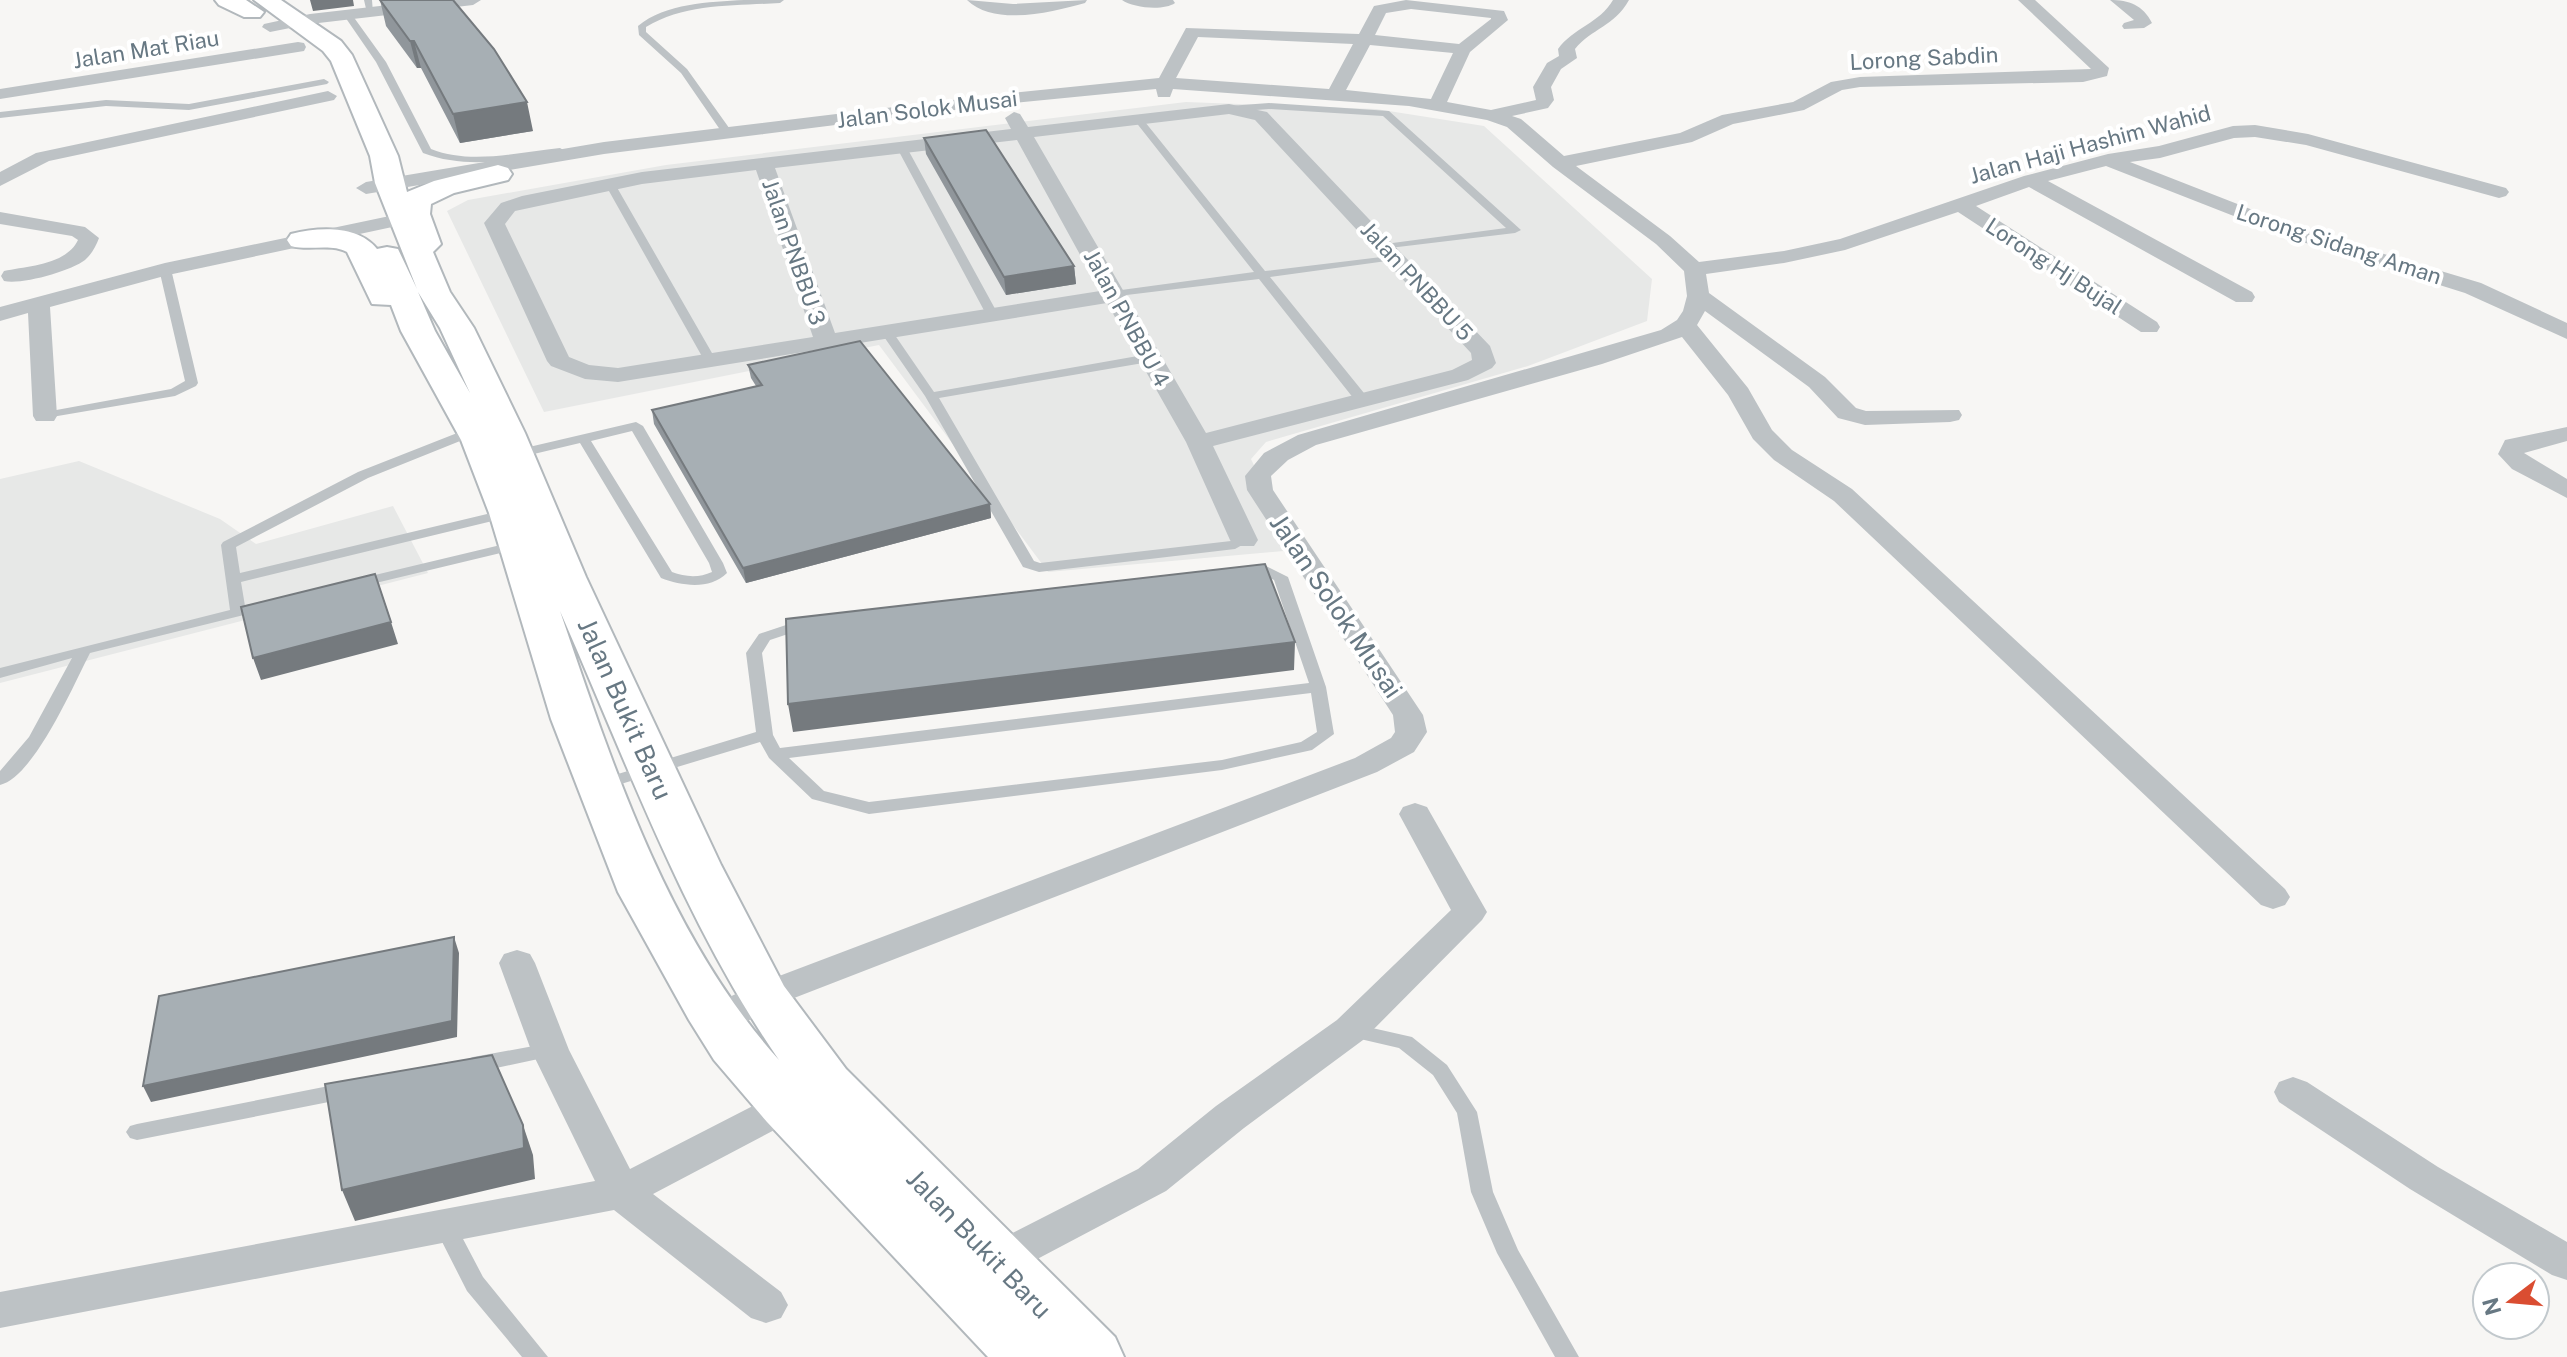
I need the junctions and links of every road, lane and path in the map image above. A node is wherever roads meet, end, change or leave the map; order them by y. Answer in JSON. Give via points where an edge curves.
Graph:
{"nodes":[{"id":1,"x":227,"y":0,"type":"edge"},
{"id":2,"x":473,"y":0,"type":"edge"},
{"id":3,"x":780,"y":0,"type":"edge"},
{"id":4,"x":975,"y":0,"type":"edge"},
{"id":5,"x":1079,"y":0,"type":"edge"},
{"id":6,"x":1130,"y":0,"type":"edge"},
{"id":7,"x":1621,"y":0,"type":"edge"},
{"id":8,"x":2026,"y":0,"type":"edge"},
{"id":9,"x":2118,"y":0,"type":"edge"},
{"id":10,"x":418,"y":3,"type":"edge"},
{"id":11,"x":1167,"y":3,"type":"dead end"},
{"id":12,"x":369,"y":6,"type":"edge"},
{"id":13,"x":256,"y":10,"type":"edge"},
{"id":14,"x":347,"y":14,"type":"junction"},
{"id":15,"x":2130,"y":26,"type":"dead end"},
{"id":16,"x":298,"y":34,"type":"junction"},
{"id":17,"x":1362,"y":39,"type":"junction"},
{"id":18,"x":1463,"y":49,"type":"junction"},
{"id":19,"x":352,"y":81,"type":"junction"},
{"id":20,"x":1164,"y":88,"type":"junction"},
{"id":21,"x":326,"y":89,"type":"junction"},
{"id":22,"x":1336,"y":93,"type":"junction"},
{"id":23,"x":0,"y":94,"type":"edge"},
{"id":24,"x":1006,"y":105,"type":"junction"},
{"id":25,"x":1437,"y":105,"type":"junction"},
{"id":26,"x":1229,"y":109,"type":"junction"},
{"id":27,"x":0,"y":115,"type":"edge"},
{"id":28,"x":1491,"y":115,"type":"junction"},
{"id":29,"x":1138,"y":119,"type":"junction"},
{"id":30,"x":1514,"y":123,"type":"junction"},
{"id":31,"x":727,"y":132,"type":"junction"},
{"id":32,"x":1023,"y":132,"type":"junction"},
{"id":33,"x":901,"y":146,"type":"junction"},
{"id":34,"x":604,"y":148,"type":"junction"},
{"id":35,"x":2108,"y":160,"type":"junction"},
{"id":36,"x":763,"y":162,"type":"junction"},
{"id":37,"x":1560,"y":163,"type":"junction"},
{"id":38,"x":494,"y":169,"type":"junction"},
{"id":39,"x":0,"y":180,"type":"edge"},
{"id":40,"x":2031,"y":180,"type":"junction"},
{"id":41,"x":610,"y":184,"type":"junction"},
{"id":42,"x":2499,"y":192,"type":"dead end"},
{"id":43,"x":383,"y":201,"type":"junction"},
{"id":44,"x":1959,"y":204,"type":"junction"},
{"id":45,"x":0,"y":218,"type":"edge"},
{"id":46,"x":302,"y":240,"type":"junction"},
{"id":47,"x":1389,"y":252,"type":"junction"},
{"id":48,"x":165,"y":269,"type":"junction"},
{"id":49,"x":1694,"y":269,"type":"junction"},
{"id":50,"x":12,"y":276,"type":"dead end"},
{"id":51,"x":1262,"y":276,"type":"junction"},
{"id":52,"x":1114,"y":295,"type":"junction"},
{"id":53,"x":1698,"y":296,"type":"junction"},
{"id":54,"x":2244,"y":297,"type":"dead end"},
{"id":55,"x":39,"y":304,"type":"junction"},
{"id":56,"x":0,"y":314,"type":"edge"},
{"id":57,"x":993,"y":316,"type":"junction"},
{"id":58,"x":1685,"y":325,"type":"junction"},
{"id":59,"x":2149,"y":327,"type":"dead end"},
{"id":60,"x":886,"y":331,"type":"junction"},
{"id":61,"x":2567,"y":332,"type":"edge"},
{"id":62,"x":826,"y":341,"type":"junction"},
{"id":63,"x":446,"y":343,"type":"junction"},
{"id":64,"x":1149,"y":358,"type":"junction"},
{"id":65,"x":710,"y":360,"type":"junction"},
{"id":66,"x":931,"y":396,"type":"junction"},
{"id":67,"x":1363,"y":401,"type":"junction"},
{"id":68,"x":1950,"y":415,"type":"dead end"},
{"id":69,"x":45,"y":416,"type":"joint"},
{"id":70,"x":475,"y":430,"type":"junction"},
{"id":71,"x":2567,"y":434,"type":"edge"},
{"id":72,"x":583,"y":438,"type":"junction"},
{"id":73,"x":1199,"y":442,"type":"junction"},
{"id":74,"x":517,"y":454,"type":"junction"},
{"id":75,"x":2567,"y":490,"type":"edge"},
{"id":76,"x":512,"y":529,"type":"junction"},
{"id":77,"x":1244,"y":540,"type":"joint"},
{"id":78,"x":233,"y":579,"type":"junction"},
{"id":79,"x":347,"y":586,"type":"edge"},
{"id":80,"x":285,"y":601,"type":"edge"},
{"id":81,"x":238,"y":612,"type":"junction"},
{"id":82,"x":84,"y":650,"type":"junction"},
{"id":83,"x":0,"y":673,"type":"edge"},
{"id":84,"x":1318,"y":687,"type":"junction"},
{"id":85,"x":765,"y":735,"type":"junction"},
{"id":86,"x":775,"y":754,"type":"junction"},
{"id":87,"x":653,"y":769,"type":"junction"},
{"id":88,"x":0,"y":780,"type":"edge"},
{"id":89,"x":601,"y":785,"type":"junction"},
{"id":90,"x":1415,"y":814,"type":"dead end"},
{"id":91,"x":2273,"y":897,"type":"dead end"},
{"id":92,"x":517,"y":963,"type":"dead end"},
{"id":93,"x":763,"y":996,"type":"junction"},
{"id":94,"x":716,"y":1020,"type":"junction"},
{"id":95,"x":1350,"y":1030,"type":"junction"},
{"id":96,"x":550,"y":1050,"type":"junction"},
{"id":97,"x":458,"y":1068,"type":"edge"},
{"id":98,"x":366,"y":1087,"type":"edge"},
{"id":99,"x":2293,"y":1092,"type":"dead end"},
{"id":100,"x":806,"y":1096,"type":"junction"},
{"id":101,"x":137,"y":1132,"type":"dead end"},
{"id":102,"x":621,"y":1192,"type":"junction"},
{"id":103,"x":444,"y":1224,"type":"junction"},
{"id":104,"x":996,"y":1261,"type":"junction"},
{"id":105,"x":2567,"y":1263,"type":"edge"},
{"id":106,"x":766,"y":1305,"type":"dead end"},
{"id":107,"x":0,"y":1310,"type":"edge"},
{"id":108,"x":536,"y":1357,"type":"edge"},
{"id":109,"x":1030,"y":1357,"type":"edge"},
{"id":110,"x":1092,"y":1357,"type":"edge"},
{"id":111,"x":1567,"y":1357,"type":"edge"}],
"edges":[{"from":1,"to":13,"type":"main road","name":"Jalan Bukit Baru"},
{"from":2,"to":10,"type":"street","name":"Jalan Mat Riau"},
{"from":3,"to":31,"type":"lane","via":[[695,8],[650,19],[642,26],[642,33],[684,71]]},
{"from":4,"to":5,"type":"street","via":[[1017,9]]},
{"from":6,"to":11,"type":"street"},
{"from":7,"to":28,"type":"street","via":[[1615,15],[1575,36],[1566,49],[1568,58],[1553,67],[1542,87],[1542,104]]},
{"from":8,"to":37,"type":"street","name":"Lorong Sabdin","via":[[2101,72],[2083,77],[1849,84],[1798,106],[1728,119],[1685,138]]},
{"from":9,"to":15,"type":"street","via":[[2144,23]]},
{"from":10,"to":12,"type":"street","name":"Jalan Mat Riau"},
{"from":12,"to":14,"type":"street","name":"Jalan Mat Riau"},
{"from":13,"to":16,"type":"main road","name":"Jalan Bukit Baru"},
{"from":14,"to":16,"type":"street","name":"Jalan Mat Riau"},
{"from":14,"to":34,"type":"lane","via":[[381,62],[427,151],[437,157]]},
{"from":16,"to":19,"type":"main road","name":"Jalan Bukit Baru","via":[[332,46]]},
{"from":16,"to":21,"type":"main road","name":"Jalan Bukit Baru"},
{"from":16,"to":23,"type":"street","name":"Jalan Mat Riau"},
{"from":17,"to":18,"type":"street"},
{"from":17,"to":18,"type":"street","via":[[1380,9],[1398,5],[1495,13],[1500,20]]},
{"from":17,"to":20,"type":"street","via":[[1192,32]]},
{"from":17,"to":22,"type":"street"},
{"from":18,"to":25,"type":"street"},
{"from":19,"to":38,"type":"main road","via":[[378,114],[402,166]]},
{"from":19,"to":43,"type":"main road","name":"Jalan Bukit Baru","via":[[384,156]]},
{"from":20,"to":22,"type":"street","name":"Jalan Solok Musai"},
{"from":20,"to":24,"type":"street","name":"Jalan Solok Musai"},
{"from":20,"to":30,"type":"street","name":"Jalan Solok Musai","via":[[1365,103]]},
{"from":21,"to":27,"type":"lane","via":[[189,107],[106,103]]},
{"from":21,"to":39,"type":"street","via":[[43,157]]},
{"from":21,"to":43,"type":"main road","name":"Jalan Bukit Baru"},
{"from":22,"to":25,"type":"street","name":"Jalan Solok Musai"},
{"from":24,"to":31,"type":"street","name":"Jalan Solok Musai"},
{"from":24,"to":32,"type":"street","name":"Jalan PNBBU 4"},
{"from":24,"to":38,"type":"street","name":"Jalan Solok Musai"},
{"from":25,"to":28,"type":"street","name":"Jalan Solok Musai"},
{"from":26,"to":29,"type":"street"},
{"from":26,"to":47,"type":"street","name":"Jalan PNBBU 5","via":[[1261,116]]},
{"from":26,"to":47,"type":"lane","via":[[1269,106],[1386,113],[1515,230]]},
{"from":28,"to":30,"type":"street","name":"Jalan Solok Musai"},
{"from":29,"to":32,"type":"street"},
{"from":29,"to":51,"type":"lane"},
{"from":30,"to":37,"type":"street","name":"Jalan Solok Musai"},
{"from":31,"to":34,"type":"street","name":"Jalan Solok Musai"},
{"from":32,"to":33,"type":"street"},
{"from":32,"to":52,"type":"street","name":"Jalan PNBBU 4"},
{"from":33,"to":36,"type":"street"},
{"from":33,"to":57,"type":"lane"},
{"from":34,"to":38,"type":"street","name":"Jalan Solok Musai"},
{"from":35,"to":40,"type":"street","name":"Jalan Haji Hashim Wahid"},
{"from":35,"to":42,"type":"street","name":"Jalan Haji Hashim Wahid","via":[[2255,131],[2308,140]]},
{"from":35,"to":61,"type":"street","name":"Lorong Sidang Aman","via":[[2297,234],[2473,288]]},
{"from":36,"to":41,"type":"street"},
{"from":36,"to":62,"type":"street","name":"Jalan PNBBU 3"},
{"from":37,"to":49,"type":"street","name":"Jalan Solok Musai"},
{"from":38,"to":43,"type":"street","name":"Jalan Solok Musai"},
{"from":38,"to":63,"type":"main road","via":[[426,193],[414,204]]},
{"from":40,"to":44,"type":"street","name":"Jalan Haji Hashim Wahid"},
{"from":40,"to":54,"type":"street"},
{"from":41,"to":65,"type":"lane"},
{"from":41,"to":65,"type":"street","via":[[508,207],[494,223],[559,361],[585,372],[618,375]]},
{"from":43,"to":46,"type":"street","name":"Jalan Solok Musai"},
{"from":43,"to":63,"type":"main road","name":"Jalan Bukit Baru","via":[[394,275],[418,331]]},
{"from":44,"to":49,"type":"street","name":"Jalan Haji Hashim Wahid","via":[[1830,248]]},
{"from":44,"to":59,"type":"street","name":"Lorong Hj Bujal"},
{"from":45,"to":50,"type":"street","via":[[78,231],[89,238],[78,257]]},
{"from":46,"to":48,"type":"street","name":"Jalan Solok Musai"},
{"from":46,"to":63,"type":"main road","via":[[333,237],[364,248],[386,305],[404,334]]},
{"from":47,"to":51,"type":"lane"},
{"from":47,"to":67,"type":"street","name":"Jalan PNBBU 5","via":[[1482,351],[1484,363],[1460,375]]},
{"from":48,"to":55,"type":"street","name":"Jalan Solok Musai"},
{"from":48,"to":69,"type":"lane","via":[[192,383],[175,392]]},
{"from":49,"to":53,"type":"street"},
{"from":51,"to":52,"type":"lane"},
{"from":51,"to":67,"type":"lane"},
{"from":52,"to":57,"type":"street"},
{"from":52,"to":64,"type":"street","name":"Jalan PNBBU 4"},
{"from":53,"to":58,"type":"street"},
{"from":53,"to":68,"type":"street","via":[[1817,382],[1847,413],[1865,418]]},
{"from":55,"to":56,"type":"street","name":"Jalan Solok Musai"},
{"from":55,"to":69,"type":"street"},
{"from":57,"to":60,"type":"street"},
{"from":58,"to":91,"type":"street","via":[[1739,393],[1762,434],[1783,455],[1843,495]]},
{"from":58,"to":93,"type":"street","name":"Jalan Solok Musai","via":[[1628,349],[1307,440],[1267,462],[1258,476],[1260,490],[1404,708],[1411,732],[1403,745],[1366,765]]},
{"from":60,"to":62,"type":"street"},
{"from":60,"to":66,"type":"lane"},
{"from":62,"to":65,"type":"street"},
{"from":63,"to":70,"type":"main road","name":"Jalan Bukit Baru"},
{"from":63,"to":74,"type":"main road","name":"Jalan Bukit Baru"},
{"from":64,"to":66,"type":"lane"},
{"from":64,"to":73,"type":"street","name":"Jalan PNBBU 4"},
{"from":66,"to":77,"type":"lane","via":[[1028,564],[1039,568]]},
{"from":67,"to":73,"type":"street","name":"Jalan PNBBU 5"},
{"from":70,"to":76,"type":"main road","name":"Jalan Bukit Baru"},
{"from":70,"to":78,"type":"lane","via":[[363,475],[228,545]]},
{"from":71,"to":75,"type":"street","via":[[2514,445],[2511,454]]},
{"from":72,"to":72,"type":"lane","via":[[636,426],[716,563],[717,577],[666,575]]},
{"from":72,"to":74,"type":"lane"},
{"from":73,"to":77,"type":"street","name":"Jalan PNBBU 4"},
{"from":74,"to":87,"type":"main road","name":"Jalan Bukit Baru"},
{"from":76,"to":78,"type":"lane"},
{"from":76,"to":79,"type":"lane"},
{"from":76,"to":89,"type":"main road","name":"Jalan Bukit Baru"},
{"from":78,"to":81,"type":"lane"},
{"from":80,"to":81,"type":"lane"},
{"from":81,"to":82,"type":"lane"},
{"from":82,"to":83,"type":"lane"},
{"from":82,"to":88,"type":"lane","via":[[26,753]]},
{"from":84,"to":85,"type":"lane","via":[[1281,577],[1266,570],[807,623],[764,637],[754,653]]},
{"from":84,"to":86,"type":"lane"},
{"from":84,"to":86,"type":"lane","via":[[1326,734],[1306,746],[1222,765],[1025,790],[869,808],[818,795]]},
{"from":85,"to":86,"type":"lane"},
{"from":85,"to":87,"type":"lane"},
{"from":87,"to":89,"type":"lane"},
{"from":87,"to":93,"type":"main road","name":"Jalan Bukit Baru"},
{"from":89,"to":94,"type":"main road","name":"Jalan Bukit Baru","via":[[643,892]]},
{"from":90,"to":95,"type":"street","via":[[1470,912]]},
{"from":92,"to":96,"type":"street"},
{"from":93,"to":94,"type":"street","name":"Jalan Solok Musai"},
{"from":93,"to":100,"type":"main road","name":"Jalan Bukit Baru"},
{"from":94,"to":100,"type":"main road","name":"Jalan Bukit Baru","via":[[734,1046]]},
{"from":95,"to":104,"type":"street","via":[[1152,1180]]},
{"from":95,"to":111,"type":"lane","via":[[1405,1042],[1440,1070],[1467,1112],[1482,1192],[1508,1253]]},
{"from":96,"to":97,"type":"lane"},
{"from":96,"to":102,"type":"street"},
{"from":98,"to":101,"type":"lane"},
{"from":99,"to":105,"type":"street"},
{"from":100,"to":102,"type":"street"},
{"from":100,"to":104,"type":"main road","name":"Jalan Bukit Baru"},
{"from":100,"to":109,"type":"main road","name":"Jalan Bukit Baru"},
{"from":102,"to":103,"type":"street"},
{"from":102,"to":106,"type":"street"},
{"from":103,"to":107,"type":"street"},
{"from":103,"to":108,"type":"lane","via":[[475,1284]]},
{"from":104,"to":110,"type":"main road","name":"Jalan Bukit Baru"}]}
